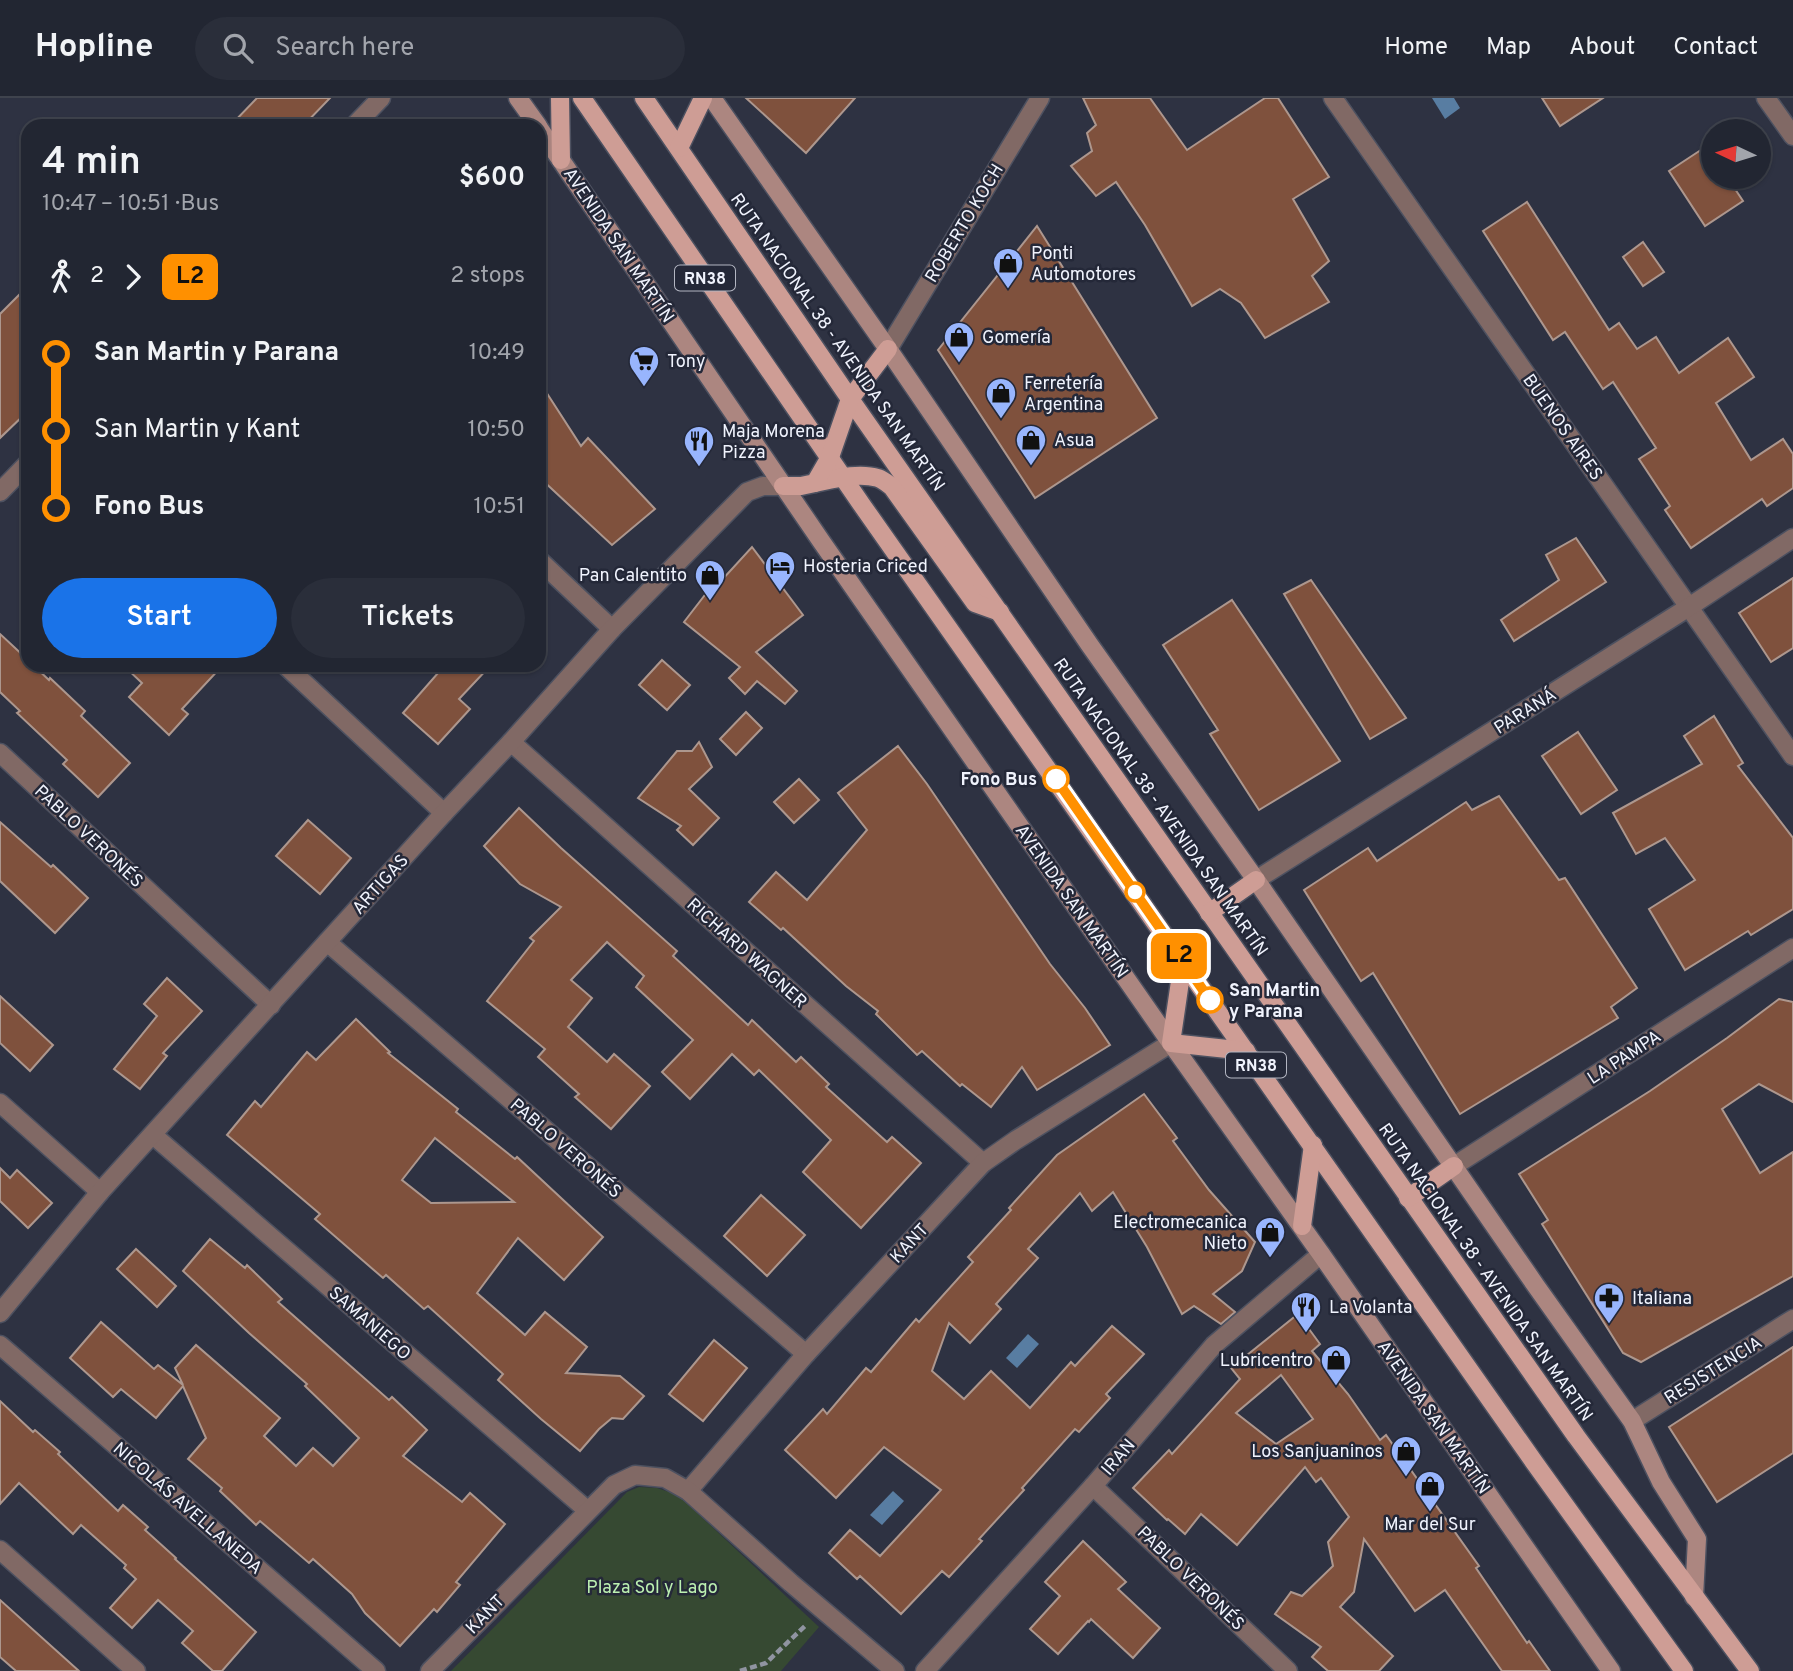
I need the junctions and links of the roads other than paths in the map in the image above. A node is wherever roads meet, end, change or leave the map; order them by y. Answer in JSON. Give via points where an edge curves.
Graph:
{"nodes":[{"id":1,"x":381,"y":98,"type":"edge"},
{"id":2,"x":518,"y":98,"type":"edge"},
{"id":3,"x":560,"y":98,"type":"edge"},
{"id":4,"x":582,"y":98,"type":"edge"},
{"id":5,"x":645,"y":98,"type":"edge"},
{"id":6,"x":703,"y":98,"type":"edge"},
{"id":7,"x":712,"y":98,"type":"edge"},
{"id":8,"x":1040,"y":98,"type":"edge"},
{"id":9,"x":1333,"y":98,"type":"edge"},
{"id":10,"x":1766,"y":98,"type":"edge"},
{"id":11,"x":361,"y":119,"type":"edge"},
{"id":12,"x":532,"y":119,"type":"edge"},
{"id":13,"x":1793,"y":136,"type":"edge"},
{"id":14,"x":546,"y":138,"type":"edge"},
{"id":15,"x":679,"y":148,"type":"junction"},
{"id":16,"x":561,"y":159,"type":"junction"},
{"id":17,"x":887,"y":349,"type":"junction"},
{"id":18,"x":850,"y":399,"type":"junction"},
{"id":19,"x":830,"y":457,"type":"junction"},
{"id":20,"x":21,"y":470,"type":"edge"},
{"id":21,"x":843,"y":477,"type":"junction"},
{"id":22,"x":815,"y":483,"type":"junction"},
{"id":23,"x":783,"y":486,"type":"junction"},
{"id":24,"x":0,"y":492,"type":"edge"},
{"id":25,"x":1793,"y":538,"type":"edge"},
{"id":26,"x":546,"y":567,"type":"edge"},
{"id":27,"x":1689,"y":607,"type":"junction"},
{"id":28,"x":1000,"y":612,"type":"junction"},
{"id":29,"x":612,"y":629,"type":"junction"},
{"id":30,"x":293,"y":672,"type":"edge"},
{"id":31,"x":511,"y":742,"type":"junction"},
{"id":32,"x":0,"y":752,"type":"edge"},
{"id":33,"x":1793,"y":756,"type":"edge"},
{"id":34,"x":444,"y":813,"type":"junction"},
{"id":35,"x":1256,"y":880,"type":"junction"},
{"id":36,"x":1209,"y":913,"type":"junction"},
{"id":37,"x":327,"y":942,"type":"junction"},
{"id":38,"x":1793,"y":948,"type":"edge"},
{"id":39,"x":1183,"y":961,"type":"junction"},
{"id":40,"x":271,"y":1005,"type":"junction"},
{"id":41,"x":1171,"y":1043,"type":"junction"},
{"id":42,"x":1246,"y":1051,"type":"junction"},
{"id":43,"x":0,"y":1102,"type":"edge"},
{"id":44,"x":153,"y":1135,"type":"junction"},
{"id":45,"x":1312,"y":1145,"type":"junction"},
{"id":46,"x":983,"y":1163,"type":"junction"},
{"id":47,"x":1454,"y":1166,"type":"junction"},
{"id":48,"x":100,"y":1192,"type":"junction"},
{"id":49,"x":1408,"y":1198,"type":"junction"},
{"id":50,"x":1302,"y":1227,"type":"junction"},
{"id":51,"x":1321,"y":1254,"type":"junction"},
{"id":52,"x":0,"y":1313,"type":"edge"},
{"id":53,"x":1793,"y":1319,"type":"edge"},
{"id":54,"x":0,"y":1345,"type":"edge"},
{"id":55,"x":806,"y":1354,"type":"junction"},
{"id":56,"x":1632,"y":1421,"type":"junction"},
{"id":57,"x":1093,"y":1486,"type":"junction"},
{"id":58,"x":688,"y":1491,"type":"junction"},
{"id":59,"x":587,"y":1510,"type":"junction"},
{"id":60,"x":0,"y":1550,"type":"edge"},
{"id":61,"x":1694,"y":1597,"type":"junction"},
{"id":62,"x":136,"y":1671,"type":"edge"},
{"id":63,"x":376,"y":1671,"type":"edge"},
{"id":64,"x":430,"y":1671,"type":"edge"},
{"id":65,"x":895,"y":1671,"type":"edge"},
{"id":66,"x":925,"y":1671,"type":"edge"},
{"id":67,"x":1288,"y":1671,"type":"edge"},
{"id":68,"x":1611,"y":1671,"type":"edge"},
{"id":69,"x":1684,"y":1671,"type":"edge"},
{"id":70,"x":1750,"y":1671,"type":"edge"}],
"edges":[{"from":1,"to":11,"type":"street"},
{"from":2,"to":12,"type":"main road","name":"AVENIDA SAN MARTÍN"},
{"from":3,"to":16,"type":"main road"},
{"from":4,"to":19,"type":"main road","number":"RN38"},
{"from":5,"to":15,"type":"main road","name":"RUTA NACIONAL 38 - AVENIDA SAN MARTÍN","number":"RN38"},
{"from":6,"to":15,"type":"main road"},
{"from":7,"to":17,"type":"main road"},
{"from":8,"to":17,"type":"street","name":"ROBERTO KOCH"},
{"from":9,"to":27,"type":"street","name":"BUENOS AIRES"},
{"from":10,"to":13,"type":"street"},
{"from":14,"to":16,"type":"main road","name":"AVENIDA SAN MARTÍN"},
{"from":15,"to":18,"type":"main road","name":"RUTA NACIONAL 38 - AVENIDA SAN MARTÍN","number":"RN38"},
{"from":16,"to":23,"type":"main road","name":"AVENIDA SAN MARTÍN"},
{"from":17,"to":18,"type":"main road"},
{"from":17,"to":35,"type":"main road"},
{"from":18,"to":19,"type":"main road"},
{"from":18,"to":28,"type":"main road","name":"RUTA NACIONAL 38 - AVENIDA SAN MARTÍN","number":"RN38"},
{"from":19,"to":21,"type":"main road","number":"RN38"},
{"from":19,"to":22,"type":"main road"},
{"from":20,"to":24,"type":"street"},
{"from":21,"to":22,"type":"main road"},
{"from":21,"to":28,"type":"main road","via":[[875,477],[892,487],[975,603]]},
{"from":21,"to":39,"type":"main road","number":"RN38"},
{"from":22,"to":23,"type":"main road"},
{"from":23,"to":29,"type":"street","name":"ARTIGAS","via":[[747,492]]},
{"from":23,"to":41,"type":"main road","name":"AVENIDA SAN MARTÍN"},
{"from":25,"to":27,"type":"street","name":"PARANÁ"},
{"from":26,"to":29,"type":"street"},
{"from":27,"to":33,"type":"street","name":"BUENOS AIRES"},
{"from":27,"to":35,"type":"street","name":"PARANÁ"},
{"from":28,"to":36,"type":"main road","name":"RUTA NACIONAL 38 - AVENIDA SAN MARTÍN","number":"RN38"},
{"from":29,"to":31,"type":"street","name":"ARTIGAS"},
{"from":30,"to":34,"type":"street"},
{"from":31,"to":34,"type":"street","name":"ARTIGAS"},
{"from":31,"to":46,"type":"street","name":"RICHARD WAGNER"},
{"from":32,"to":40,"type":"street","name":"PABLO VERONÉS"},
{"from":34,"to":37,"type":"street","name":"ARTIGAS"},
{"from":35,"to":36,"type":"main road"},
{"from":35,"to":47,"type":"main road"},
{"from":36,"to":49,"type":"main road","name":"RUTA NACIONAL 38 - AVENIDA SAN MARTÍN","number":"RN38"},
{"from":37,"to":40,"type":"street","name":"ARTIGAS"},
{"from":37,"to":55,"type":"street","name":"PABLO VERONÉS"},
{"from":38,"to":47,"type":"street","name":"LA PAMPA"},
{"from":39,"to":41,"type":"main road"},
{"from":39,"to":42,"type":"main road","number":"RN38"},
{"from":40,"to":44,"type":"street","name":"ARTIGAS"},
{"from":41,"to":42,"type":"main road"},
{"from":41,"to":46,"type":"street","name":"KANT"},
{"from":41,"to":50,"type":"main road","name":"AVENIDA SAN MARTÍN"},
{"from":42,"to":45,"type":"main road","number":"RN38"},
{"from":43,"to":48,"type":"street"},
{"from":44,"to":48,"type":"street","name":"ARTIGAS"},
{"from":44,"to":59,"type":"street","name":"SAMANIEGO"},
{"from":45,"to":50,"type":"main road"},
{"from":45,"to":69,"type":"main road","number":"RN38"},
{"from":46,"to":55,"type":"street","name":"KANT"},
{"from":47,"to":49,"type":"main road"},
{"from":47,"to":56,"type":"main road"},
{"from":48,"to":52,"type":"street","name":"ARTIGAS"},
{"from":49,"to":61,"type":"main road","name":"RUTA NACIONAL 38 - AVENIDA SAN MARTÍN","number":"RN38"},
{"from":50,"to":51,"type":"main road","name":"AVENIDA SAN MARTÍN"},
{"from":51,"to":57,"type":"street","name":"IRAN","via":[[1214,1345]]},
{"from":51,"to":68,"type":"main road","name":"AVENIDA SAN MARTÍN"},
{"from":53,"to":56,"type":"street","name":"RESISTENCIA"},
{"from":54,"to":63,"type":"street","name":"NICOLÁS AVELLANEDA"},
{"from":55,"to":58,"type":"street","name":"KANT"},
{"from":56,"to":61,"type":"main road","via":[[1661,1482],[1697,1539]]},
{"from":57,"to":66,"type":"street","name":"IRAN"},
{"from":57,"to":67,"type":"street","name":"PABLO VERONÉS"},
{"from":58,"to":59,"type":"street","name":"KANT","via":[[665,1478],[635,1475],[614,1485]]},
{"from":58,"to":65,"type":"street"},
{"from":59,"to":64,"type":"street","name":"KANT"},
{"from":60,"to":62,"type":"street"},
{"from":61,"to":70,"type":"main road","name":"RUTA NACIONAL 38 - AVENIDA SAN MARTÍN","number":"RN38"}]}
